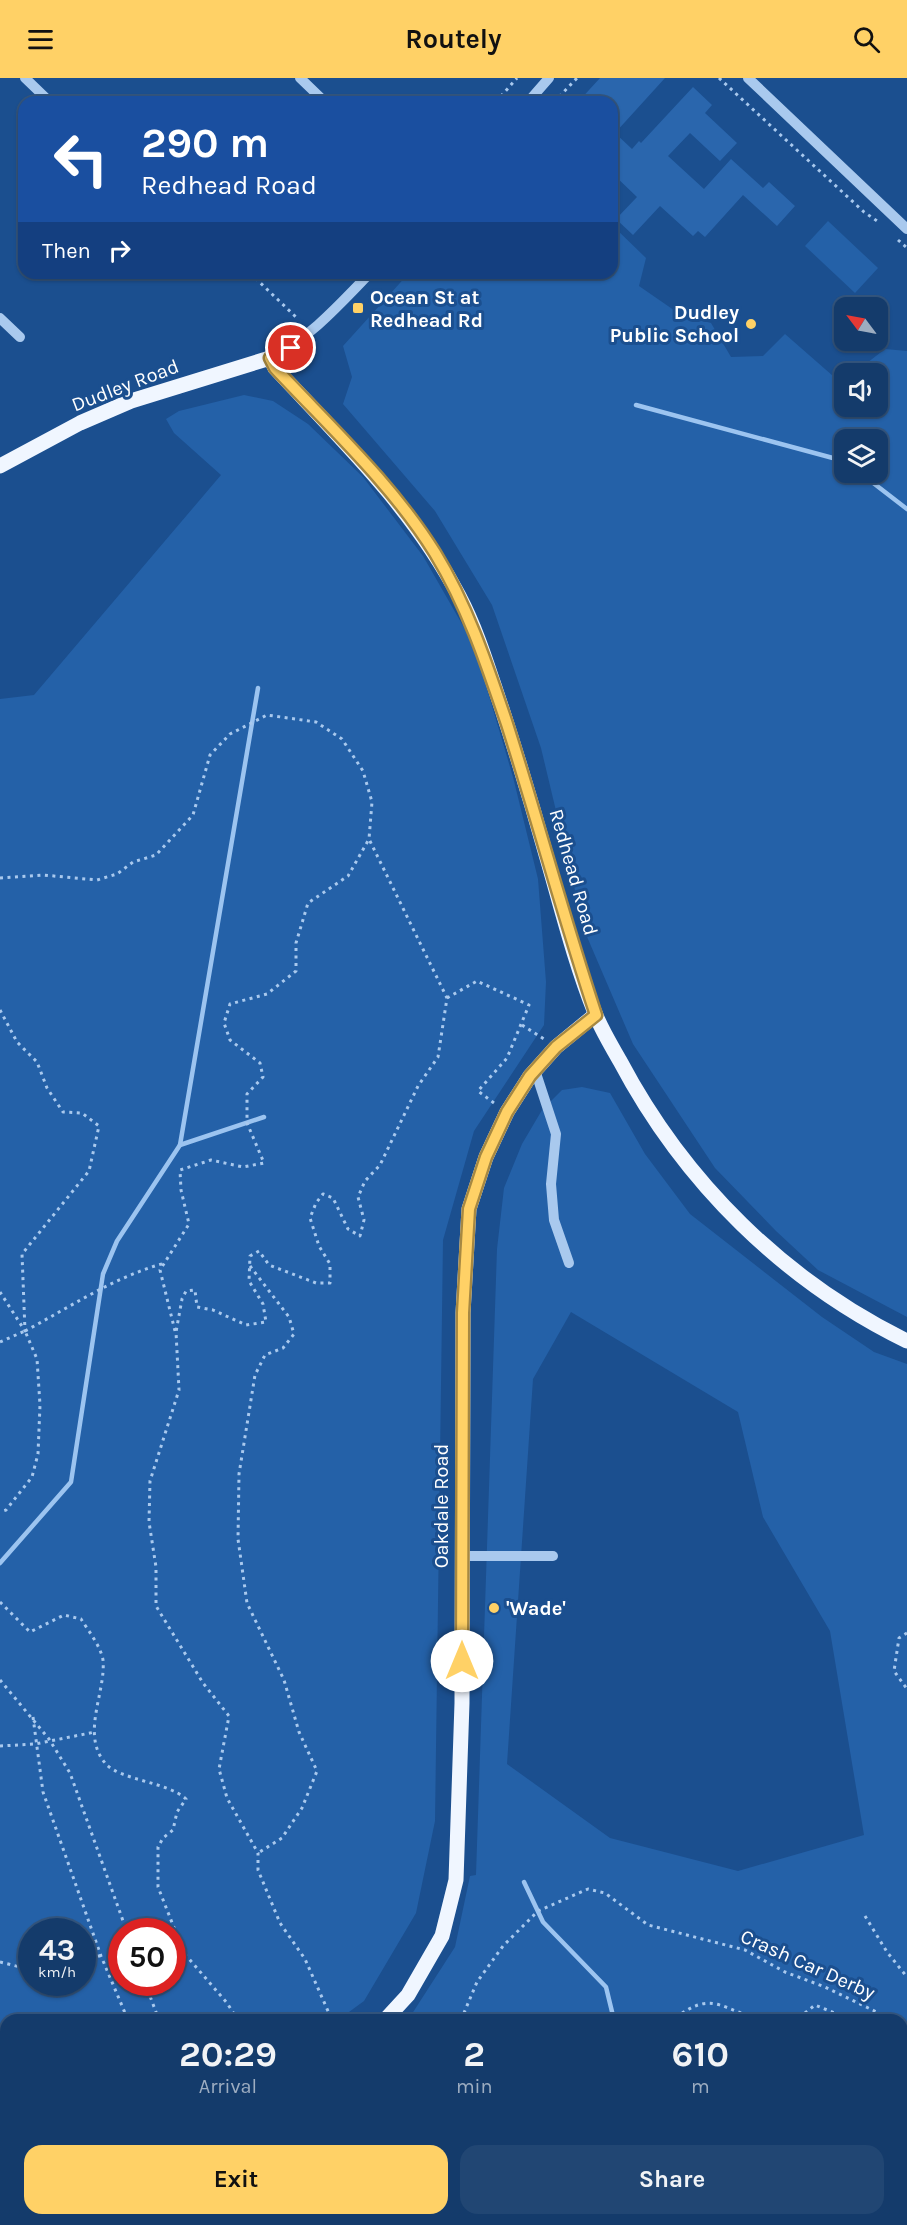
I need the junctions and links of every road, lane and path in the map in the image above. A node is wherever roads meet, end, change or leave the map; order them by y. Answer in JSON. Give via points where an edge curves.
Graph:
{"nodes":[{"id":1,"x":25,"y":78,"type":"edge"},
{"id":2,"x":300,"y":78,"type":"edge"},
{"id":3,"x":517,"y":78,"type":"edge"},
{"id":4,"x":549,"y":78,"type":"edge"},
{"id":5,"x":577,"y":78,"type":"edge"},
{"id":6,"x":719,"y":78,"type":"edge"},
{"id":7,"x":748,"y":78,"type":"edge"},
{"id":8,"x":44,"y":96,"type":"edge"},
{"id":9,"x":319,"y":96,"type":"edge"},
{"id":10,"x":501,"y":96,"type":"edge"},
{"id":11,"x":533,"y":96,"type":"edge"},
{"id":12,"x":560,"y":96,"type":"edge"},
{"id":13,"x":884,"y":227,"type":"dead end"},
{"id":14,"x":907,"y":229,"type":"edge"},
{"id":15,"x":891,"y":233,"type":"dead end"},
{"id":16,"x":907,"y":248,"type":"edge"},
{"id":17,"x":256,"y":279,"type":"edge"},
{"id":18,"x":364,"y":279,"type":"edge"},
{"id":19,"x":0,"y":318,"type":"edge"},
{"id":20,"x":297,"y":318,"type":"dead end"},
{"id":21,"x":20,"y":337,"type":"dead end"},
{"id":22,"x":270,"y":358,"type":"junction"},
{"id":23,"x":0,"y":466,"type":"edge"},
{"id":24,"x":369,"y":839,"type":"junction"},
{"id":25,"x":0,"y":878,"type":"edge"},
{"id":26,"x":447,"y":998,"type":"junction"},
{"id":27,"x":0,"y":1010,"type":"edge"},
{"id":28,"x":596,"y":1015,"type":"junction"},
{"id":29,"x":521,"y":1025,"type":"junction"},
{"id":30,"x":556,"y":1047,"type":"junction"},
{"id":31,"x":535,"y":1070,"type":"junction"},
{"id":32,"x":507,"y":1112,"type":"junction"},
{"id":33,"x":165,"y":1263,"type":"junction"},
{"id":34,"x":569,"y":1263,"type":"dead end"},
{"id":35,"x":250,"y":1266,"type":"junction"},
{"id":36,"x":0,"y":1292,"type":"edge"},
{"id":37,"x":25,"y":1331,"type":"junction"},
{"id":38,"x":176,"y":1332,"type":"junction"},
{"id":39,"x":907,"y":1341,"type":"edge"},
{"id":40,"x":0,"y":1342,"type":"edge"},
{"id":41,"x":0,"y":1512,"type":"edge"},
{"id":42,"x":462,"y":1556,"type":"junction"},
{"id":43,"x":553,"y":1556,"type":"dead end"},
{"id":44,"x":0,"y":1602,"type":"edge"},
{"id":45,"x":907,"y":1633,"type":"edge"},
{"id":46,"x":0,"y":1680,"type":"edge"},
{"id":47,"x":907,"y":1689,"type":"edge"},
{"id":48,"x":33,"y":1718,"type":"junction"},
{"id":49,"x":94,"y":1732,"type":"junction"},
{"id":50,"x":50,"y":1739,"type":"junction"},
{"id":51,"x":35,"y":1744,"type":"junction"},
{"id":52,"x":0,"y":1746,"type":"edge"},
{"id":53,"x":258,"y":1853,"type":"junction"},
{"id":54,"x":865,"y":1916,"type":"dead end"},
{"id":55,"x":122,"y":1918,"type":"edge"},
{"id":56,"x":96,"y":1956,"type":"edge"},
{"id":57,"x":101,"y":1956,"type":"junction"},
{"id":58,"x":0,"y":1962,"type":"edge"},
{"id":59,"x":18,"y":1966,"type":"edge"},
{"id":60,"x":907,"y":1977,"type":"edge"},
{"id":61,"x":151,"y":1996,"type":"edge"},
{"id":62,"x":125,"y":2014,"type":"edge"},
{"id":63,"x":157,"y":2014,"type":"edge"},
{"id":64,"x":234,"y":2014,"type":"edge"},
{"id":65,"x":329,"y":2014,"type":"edge"},
{"id":66,"x":391,"y":2014,"type":"edge"},
{"id":67,"x":464,"y":2014,"type":"edge"},
{"id":68,"x":681,"y":2014,"type":"edge"},
{"id":69,"x":739,"y":2014,"type":"edge"},
{"id":70,"x":805,"y":2014,"type":"edge"},
{"id":71,"x":837,"y":2014,"type":"edge"},
{"id":72,"x":881,"y":2014,"type":"edge"}],
"edges":[{"from":1,"to":8,"type":"street"},
{"from":2,"to":9,"type":"street"},
{"from":3,"to":10,"type":"path"},
{"from":4,"to":11,"type":"street"},
{"from":5,"to":12,"type":"path"},
{"from":6,"to":13,"type":"path"},
{"from":7,"to":14,"type":"street"},
{"from":15,"to":16,"type":"path"},
{"from":17,"to":20,"type":"path"},
{"from":18,"to":22,"type":"street","via":[[316,328],[291,348]]},
{"from":19,"to":21,"type":"street"},
{"from":22,"to":23,"type":"main road","name":"Dudley Road","via":[[131,401]]},
{"from":22,"to":28,"type":"main road","name":"Redhead Road","via":[[409,514],[460,598],[481,644]]},
{"from":24,"to":25,"type":"path","via":[[372,802],[363,771],[342,739],[316,722],[267,715],[230,734],[210,755],[193,815],[156,855],[97,880],[43,875]]},
{"from":24,"to":26,"type":"path"},
{"from":24,"to":33,"type":"path","via":[[348,876],[308,903],[296,943],[296,971],[267,994],[230,1004],[224,1023],[230,1040],[260,1063],[263,1077],[247,1094],[247,1123],[264,1163],[243,1167],[211,1160],[180,1170],[189,1224]]},
{"from":26,"to":29,"type":"path","via":[[477,981],[529,1005]]},
{"from":26,"to":35,"type":"path","via":[[438,1057],[418,1086],[380,1165],[365,1181],[358,1197],[364,1220],[360,1236],[348,1229],[333,1198],[323,1194],[316,1203],[310,1218],[330,1264],[330,1283],[316,1282],[269,1265],[259,1251],[250,1256]]},
{"from":27,"to":37,"type":"path","via":[[17,1042],[37,1062],[47,1088],[63,1112],[82,1113],[99,1126],[89,1171],[22,1254]]},
{"from":28,"to":30,"type":"main road","name":"Oakdale Road"},
{"from":28,"to":39,"type":"main road","name":"Redhead Road","via":[[634,1088],[678,1154],[732,1216],[783,1263],[818,1288]]},
{"from":29,"to":30,"type":"path"},
{"from":29,"to":32,"type":"path","via":[[507,1058],[478,1091]]},
{"from":30,"to":31,"type":"main road","name":"Oakdale Road"},
{"from":31,"to":32,"type":"main road","name":"Oakdale Road"},
{"from":31,"to":34,"type":"street","via":[[556,1134],[553,1208]]},
{"from":32,"to":42,"type":"main road","name":"Oakdale Road","via":[[486,1157],[469,1209],[463,1313]]},
{"from":33,"to":37,"type":"path","via":[[107,1284]]},
{"from":33,"to":38,"type":"path","via":[[160,1270]]},
{"from":35,"to":38,"type":"path","via":[[249,1281],[262,1304],[266,1322],[246,1325],[197,1307],[195,1290],[186,1291],[182,1299]]},
{"from":35,"to":53,"type":"path","via":[[289,1317],[294,1334],[283,1348],[266,1355],[255,1375],[239,1474],[238,1539],[247,1603],[284,1680],[299,1732],[317,1771],[302,1808],[282,1838]]},
{"from":36,"to":37,"type":"path"},
{"from":37,"to":40,"type":"path"},
{"from":37,"to":41,"type":"path","via":[[37,1359],[38,1454],[32,1477],[6,1510]]},
{"from":38,"to":53,"type":"path","via":[[179,1390],[150,1481],[156,1606],[203,1683],[230,1716],[219,1769],[227,1798]]},
{"from":42,"to":43,"type":"street"},
{"from":42,"to":66,"type":"main road","name":"Oakdale Road","via":[[456,1880],[442,1936],[408,1995]]},
{"from":44,"to":49,"type":"path","via":[[30,1632],[64,1615],[81,1619],[103,1659]]},
{"from":45,"to":47,"type":"path","via":[[899,1638],[894,1671]]},
{"from":46,"to":48,"type":"path"},
{"from":48,"to":50,"type":"path"},
{"from":48,"to":51,"type":"path"},
{"from":49,"to":50,"type":"path"},
{"from":49,"to":64,"type":"path","via":[[96,1747],[107,1765],[178,1792],[186,1799],[177,1812],[173,1830],[158,1847],[158,1887],[184,1953]]},
{"from":50,"to":51,"type":"path"},
{"from":50,"to":55,"type":"path","via":[[70,1773]]},
{"from":51,"to":52,"type":"path"},
{"from":51,"to":57,"type":"path","via":[[43,1792]]},
{"from":53,"to":65,"type":"path","via":[[258,1870],[280,1923],[305,1959]]},
{"from":54,"to":60,"type":"path"},
{"from":56,"to":57,"type":"path"},
{"from":57,"to":62,"type":"path"},
{"from":58,"to":59,"type":"path"},
{"from":61,"to":63,"type":"path"},
{"from":67,"to":72,"type":"path","name":"Crash Car Derby","via":[[477,1982],[501,1949],[538,1911],[588,1889],[605,1893],[648,1925],[745,1950]]},
{"from":68,"to":69,"type":"path","via":[[696,2003],[714,2002]]},
{"from":70,"to":71,"type":"path","via":[[815,2005]]}]}
